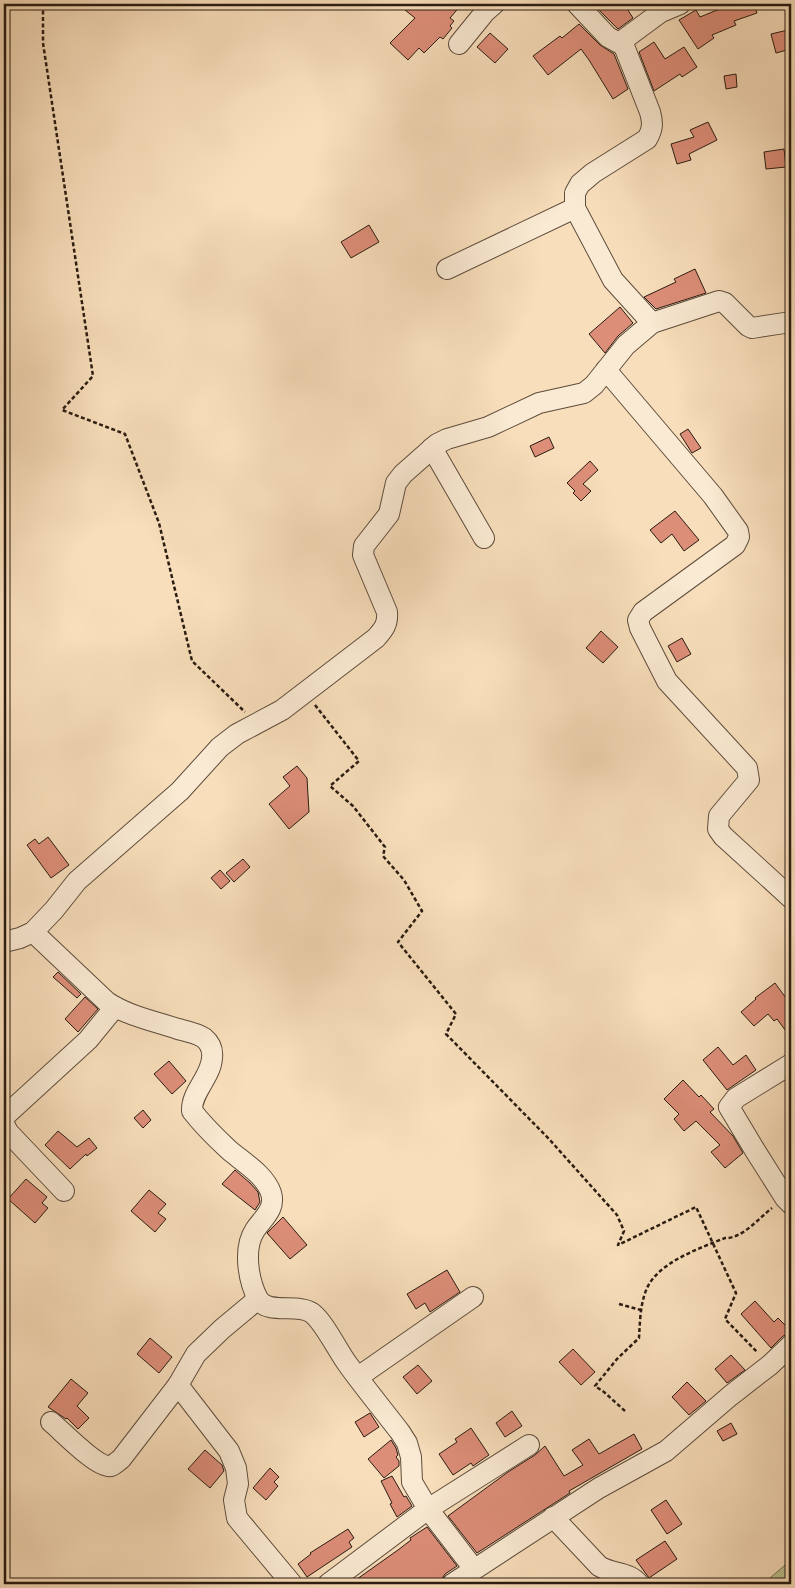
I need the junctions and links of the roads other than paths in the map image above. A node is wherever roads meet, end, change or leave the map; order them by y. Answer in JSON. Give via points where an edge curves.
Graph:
{"nodes":[{"id":1,"x":494,"y":4,"type":"edge"},
{"id":2,"x":577,"y":4,"type":"edge"},
{"id":3,"x":680,"y":4,"type":"edge"},
{"id":4,"x":660,"y":8,"type":"edge"},
{"id":5,"x":622,"y":41,"type":"junction"},
{"id":6,"x":459,"y":44,"type":"dead end"},
{"id":7,"x":576,"y":208,"type":"junction"},
{"id":8,"x":447,"y":269,"type":"dead end"},
{"id":9,"x":791,"y":322,"type":"edge"},
{"id":10,"x":652,"y":324,"type":"junction"},
{"id":11,"x":606,"y":370,"type":"junction"},
{"id":12,"x":432,"y":448,"type":"junction"},
{"id":13,"x":484,"y":538,"type":"dead end"},
{"id":14,"x":791,"y":898,"type":"edge"},
{"id":15,"x":33,"y":932,"type":"junction"},
{"id":16,"x":4,"y":942,"type":"edge"},
{"id":17,"x":115,"y":1007,"type":"junction"},
{"id":18,"x":791,"y":1064,"type":"edge"},
{"id":19,"x":4,"y":1118,"type":"edge"},
{"id":20,"x":4,"y":1124,"type":"edge"},
{"id":21,"x":64,"y":1191,"type":"dead end"},
{"id":22,"x":788,"y":1201,"type":"edge"},
{"id":23,"x":473,"y":1297,"type":"dead end"},
{"id":24,"x":258,"y":1300,"type":"junction"},
{"id":25,"x":791,"y":1345,"type":"edge"},
{"id":26,"x":358,"y":1377,"type":"junction"},
{"id":27,"x":178,"y":1386,"type":"junction"},
{"id":28,"x":52,"y":1422,"type":"dead end"},
{"id":29,"x":529,"y":1445,"type":"dead end"},
{"id":30,"x":428,"y":1509,"type":"junction"},
{"id":31,"x":553,"y":1517,"type":"junction"},
{"id":32,"x":474,"y":1569,"type":"junction"},
{"id":33,"x":292,"y":1584,"type":"edge"},
{"id":34,"x":328,"y":1584,"type":"edge"},
{"id":35,"x":452,"y":1584,"type":"edge"},
{"id":36,"x":639,"y":1584,"type":"edge"}],
"edges":[{"from":1,"to":6,"type":"street"},
{"from":2,"to":5,"type":"street","via":[[608,37],[615,42]]},
{"from":3,"to":4,"type":"street"},
{"from":4,"to":5,"type":"street"},
{"from":5,"to":7,"type":"street","via":[[653,124],[647,139],[580,184],[575,193]]},
{"from":7,"to":8,"type":"street"},
{"from":7,"to":10,"type":"street","via":[[614,280]]},
{"from":9,"to":10,"type":"street","via":[[752,328],[719,301]]},
{"from":10,"to":11,"type":"street","via":[[626,345]]},
{"from":11,"to":12,"type":"street","via":[[584,393],[539,403]]},
{"from":11,"to":14,"type":"street","via":[[713,496],[738,531],[735,544],[643,612],[638,620],[667,681],[747,768],[749,780],[719,816],[718,829]]},
{"from":12,"to":13,"type":"street"},
{"from":12,"to":15,"type":"street","via":[[396,483],[389,514],[364,546],[363,554],[388,612],[385,628],[304,693],[259,717],[220,747],[180,791],[77,881]]},
{"from":15,"to":16,"type":"street"},
{"from":15,"to":17,"type":"street"},
{"from":17,"to":19,"type":"street","via":[[88,1040]]},
{"from":17,"to":24,"type":"street","via":[[200,1036],[210,1046],[212,1059],[192,1111],[255,1172],[270,1191],[273,1203],[254,1231],[248,1256],[248,1268]]},
{"from":18,"to":22,"type":"street","via":[[736,1098],[729,1107]]},
{"from":20,"to":21,"type":"street"},
{"from":23,"to":26,"type":"street"},
{"from":24,"to":26,"type":"street","via":[[268,1307],[300,1309],[314,1314]]},
{"from":24,"to":27,"type":"street","via":[[196,1354]]},
{"from":25,"to":31,"type":"street","via":[[666,1451]]},
{"from":26,"to":30,"type":"street","via":[[407,1443],[411,1457],[410,1478]]},
{"from":27,"to":28,"type":"street","via":[[121,1459],[111,1466],[104,1466],[93,1458]]},
{"from":27,"to":33,"type":"street","via":[[229,1451],[238,1484],[234,1500],[237,1518]]},
{"from":29,"to":30,"type":"street"},
{"from":30,"to":32,"type":"street"},
{"from":30,"to":34,"type":"street"},
{"from":31,"to":32,"type":"street"},
{"from":31,"to":36,"type":"street","via":[[599,1566],[609,1572],[630,1576]]},
{"from":32,"to":35,"type":"street"}]}
